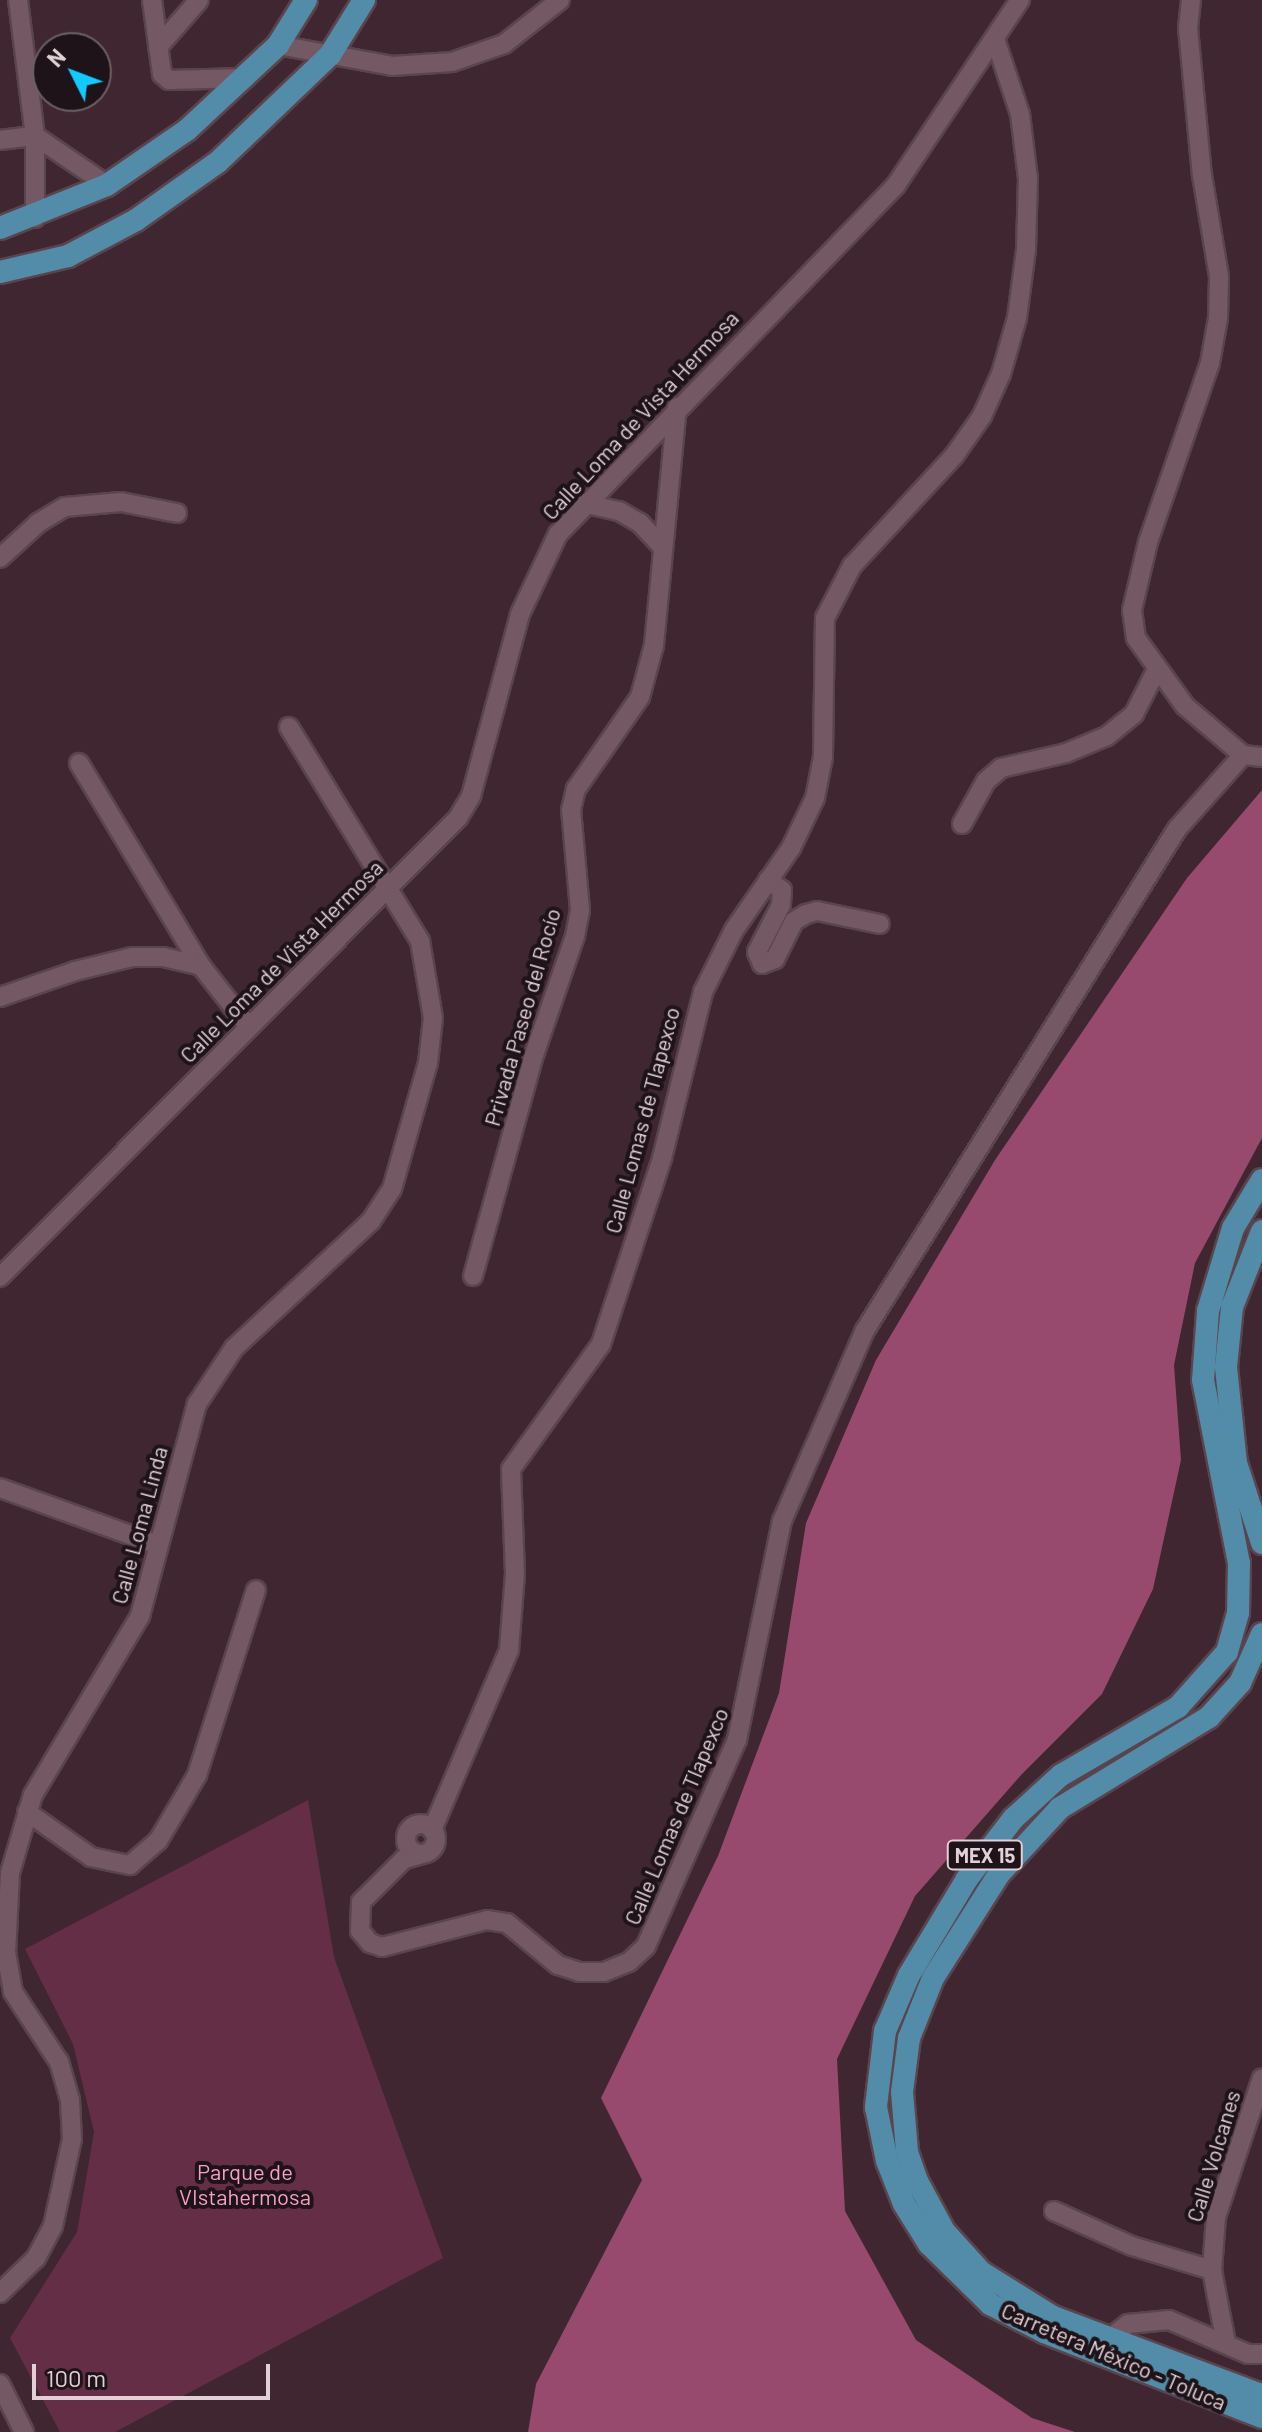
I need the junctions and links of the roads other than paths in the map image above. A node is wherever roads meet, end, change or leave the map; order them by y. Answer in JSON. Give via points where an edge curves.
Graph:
{"nodes":[{"id":1,"x":152,"y":0,"type":"edge"},
{"id":2,"x":199,"y":0,"type":"edge"},
{"id":3,"x":306,"y":0,"type":"edge"},
{"id":4,"x":364,"y":0,"type":"edge"},
{"id":5,"x":560,"y":0,"type":"edge"},
{"id":6,"x":1020,"y":0,"type":"edge"},
{"id":7,"x":1191,"y":0,"type":"edge"},
{"id":8,"x":21,"y":2,"type":"edge"},
{"id":9,"x":995,"y":39,"type":"junction"},
{"id":10,"x":278,"y":45,"type":"junction"},
{"id":11,"x":158,"y":47,"type":"junction"},
{"id":12,"x":330,"y":55,"type":"junction"},
{"id":13,"x":246,"y":78,"type":"junction"},
{"id":14,"x":35,"y":136,"type":"junction"},
{"id":15,"x":0,"y":140,"type":"edge"},
{"id":16,"x":107,"y":185,"type":"junction"},
{"id":17,"x":35,"y":218,"type":"junction"},
{"id":18,"x":0,"y":228,"type":"edge"},
{"id":19,"x":0,"y":272,"type":"edge"},
{"id":20,"x":677,"y":407,"type":"junction"},
{"id":21,"x":583,"y":503,"type":"junction"},
{"id":22,"x":177,"y":513,"type":"dead end"},
{"id":23,"x":662,"y":547,"type":"junction"},
{"id":24,"x":0,"y":558,"type":"edge"},
{"id":25,"x":1156,"y":671,"type":"junction"},
{"id":26,"x":289,"y":727,"type":"dead end"},
{"id":27,"x":1243,"y":755,"type":"junction"},
{"id":28,"x":1262,"y":757,"type":"edge"},
{"id":29,"x":79,"y":763,"type":"dead end"},
{"id":30,"x":962,"y":824,"type":"dead end"},
{"id":31,"x":768,"y":880,"type":"junction"},
{"id":32,"x":389,"y":888,"type":"junction"},
{"id":33,"x":880,"y":924,"type":"dead end"},
{"id":34,"x":201,"y":966,"type":"junction"},
{"id":35,"x":0,"y":997,"type":"edge"},
{"id":36,"x":248,"y":1026,"type":"junction"},
{"id":37,"x":1262,"y":1180,"type":"edge"},
{"id":38,"x":1262,"y":1231,"type":"edge"},
{"id":39,"x":473,"y":1276,"type":"dead end"},
{"id":40,"x":0,"y":1277,"type":"edge"},
{"id":41,"x":0,"y":1488,"type":"edge"},
{"id":42,"x":1262,"y":1543,"type":"edge"},
{"id":43,"x":158,"y":1545,"type":"junction"},
{"id":44,"x":256,"y":1590,"type":"dead end"},
{"id":45,"x":1262,"y":1634,"type":"edge"},
{"id":46,"x":27,"y":1812,"type":"junction"},
{"id":47,"x":432,"y":1830,"type":"junction"},
{"id":48,"x":422,"y":1854,"type":"junction"},
{"id":49,"x":1262,"y":2078,"type":"edge"},
{"id":50,"x":1054,"y":2211,"type":"dead end"},
{"id":51,"x":1212,"y":2270,"type":"junction"},
{"id":52,"x":0,"y":2293,"type":"edge"},
{"id":53,"x":1110,"y":2338,"type":"junction"},
{"id":54,"x":1226,"y":2343,"type":"junction"},
{"id":55,"x":1261,"y":2355,"type":"edge"},
{"id":56,"x":0,"y":2384,"type":"edge"},
{"id":57,"x":1262,"y":2395,"type":"edge"},
{"id":58,"x":1262,"y":2417,"type":"edge"},
{"id":59,"x":20,"y":2431,"type":"edge"}],
"edges":[{"from":1,"to":11,"type":"street"},
{"from":2,"to":11,"type":"street"},
{"from":3,"to":10,"type":"main road"},
{"from":4,"to":12,"type":"main road"},
{"from":5,"to":12,"type":"street","via":[[504,44],[452,62],[392,66]]},
{"from":6,"to":9,"type":"street","name":"Calle Loma de Vista Hermosa"},
{"from":7,"to":25,"type":"street","via":[[1188,28],[1202,175],[1219,277],[1218,318],[1210,363],[1137,576],[1132,610],[1136,638]]},
{"from":8,"to":14,"type":"street"},
{"from":9,"to":20,"type":"street","name":"Calle Loma de Vista Hermosa","via":[[896,185]]},
{"from":9,"to":31,"type":"street","name":"Calle Lomas de Tlapexco","via":[[1020,114],[1028,179],[1017,318],[982,416],[954,456],[837,589],[825,618],[823,757],[815,798]]},
{"from":10,"to":12,"type":"street"},
{"from":10,"to":13,"type":"main road"},
{"from":11,"to":13,"type":"street","via":[[162,74],[176,84]]},
{"from":12,"to":19,"type":"main road","via":[[218,162],[136,220],[68,256]]},
{"from":13,"to":16,"type":"main road","via":[[187,130]]},
{"from":14,"to":15,"type":"street"},
{"from":14,"to":16,"type":"street"},
{"from":14,"to":17,"type":"street"},
{"from":16,"to":17,"type":"main road"},
{"from":17,"to":18,"type":"main road"},
{"from":20,"to":21,"type":"street","name":"Calle Loma de Vista Hermosa"},
{"from":20,"to":23,"type":"street","name":"Privada Paseo del Rocío"},
{"from":21,"to":23,"type":"street","via":[[619,511],[640,523]]},
{"from":21,"to":32,"type":"street","name":"Calle Loma de Vista Hermosa","via":[[537,570],[520,614],[471,796],[458,818]]},
{"from":22,"to":24,"type":"street","via":[[121,502],[65,507],[38,523]]},
{"from":23,"to":39,"type":"street","name":"Privada Paseo del Rocío","via":[[654,645],[640,697],[576,789],[571,810],[579,878],[575,936],[534,1055]]},
{"from":25,"to":27,"type":"street","via":[[1211,734]]},
{"from":25,"to":30,"type":"street","via":[[1134,714],[1107,736],[1066,753],[1001,768],[986,781]]},
{"from":26,"to":32,"type":"street","name":"Calle Loma Linda"},
{"from":27,"to":28,"type":"street"},
{"from":27,"to":48,"type":"street","name":"Calle Lomas de Tlapexco","via":[[1177,829],[864,1332],[782,1521],[737,1740],[646,1946],[629,1962],[604,1972],[579,1972],[558,1965],[507,1923],[487,1920],[382,1947],[370,1943],[356,1916],[361,1902],[404,1859]]},
{"from":29,"to":34,"type":"street"},
{"from":31,"to":33,"type":"street","via":[[782,890],[781,905],[757,952],[762,964],[775,959],[794,921],[806,914],[817,911]]},
{"from":31,"to":47,"type":"street","name":"Calle Lomas de Tlapexco","via":[[734,930],[691,1026],[662,1158],[601,1344],[511,1469],[515,1574],[509,1650]]},
{"from":32,"to":36,"type":"street","name":"Calle Loma de Vista Hermosa"},
{"from":32,"to":43,"type":"street","name":"Calle Loma Linda","via":[[420,941],[433,1018],[428,1063],[392,1189],[371,1221],[213,1374],[197,1404]]},
{"from":34,"to":35,"type":"street","via":[[163,957],[132,957]]},
{"from":34,"to":36,"type":"street"},
{"from":36,"to":40,"type":"street","name":"Calle Loma de Vista Hermosa"},
{"from":37,"to":58,"type":"main road","name":"Carretera México - Toluca","number":"MEX 15","via":[[1233,1228],[1208,1311],[1203,1380],[1239,1563],[1238,1613],[1227,1652],[1178,1707],[1061,1775],[1004,1831],[967,1879],[909,1975],[885,2031],[876,2107],[887,2161],[904,2204],[929,2244],[990,2304],[1044,2332]]},
{"from":38,"to":42,"type":"main road","via":[[1232,1307],[1226,1367],[1236,1463]]},
{"from":41,"to":43,"type":"street"},
{"from":43,"to":46,"type":"street","name":"Calle Loma Linda","via":[[140,1616]]},
{"from":44,"to":46,"type":"street","via":[[197,1775],[158,1841],[130,1865],[91,1857]]},
{"from":45,"to":53,"type":"main road","name":"Carretera México - Toluca","number":"MEX 15","via":[[1240,1683],[1209,1717],[1060,1808],[1019,1850],[933,1978],[909,2038],[902,2092],[907,2152],[944,2231],[981,2272],[1026,2302]]},
{"from":46,"to":52,"type":"street","name":"Calle Loma Linda","via":[[10,1873],[6,1954],[13,1992],[59,2062],[70,2100],[72,2139],[53,2226],[36,2258]]},
{"from":47,"to":48,"type":"street","name":"Calle Lomas de Tlapexco","via":[[434,1847]]},
{"from":47,"to":48,"type":"street","via":[[413,1826],[406,1834],[412,1852]]},
{"from":49,"to":51,"type":"street","name":"Calle Volcanes","via":[[1216,2217]]},
{"from":50,"to":51,"type":"street","via":[[1132,2246]]},
{"from":51,"to":54,"type":"street","name":"Calle Volcanes"},
{"from":53,"to":54,"type":"street","via":[[1128,2324],[1148,2319],[1169,2320]]},
{"from":53,"to":57,"type":"main road","name":"Carretera México - Toluca","number":"MEX 15"},
{"from":54,"to":55,"type":"street"},
{"from":56,"to":59,"type":"street"}]}
